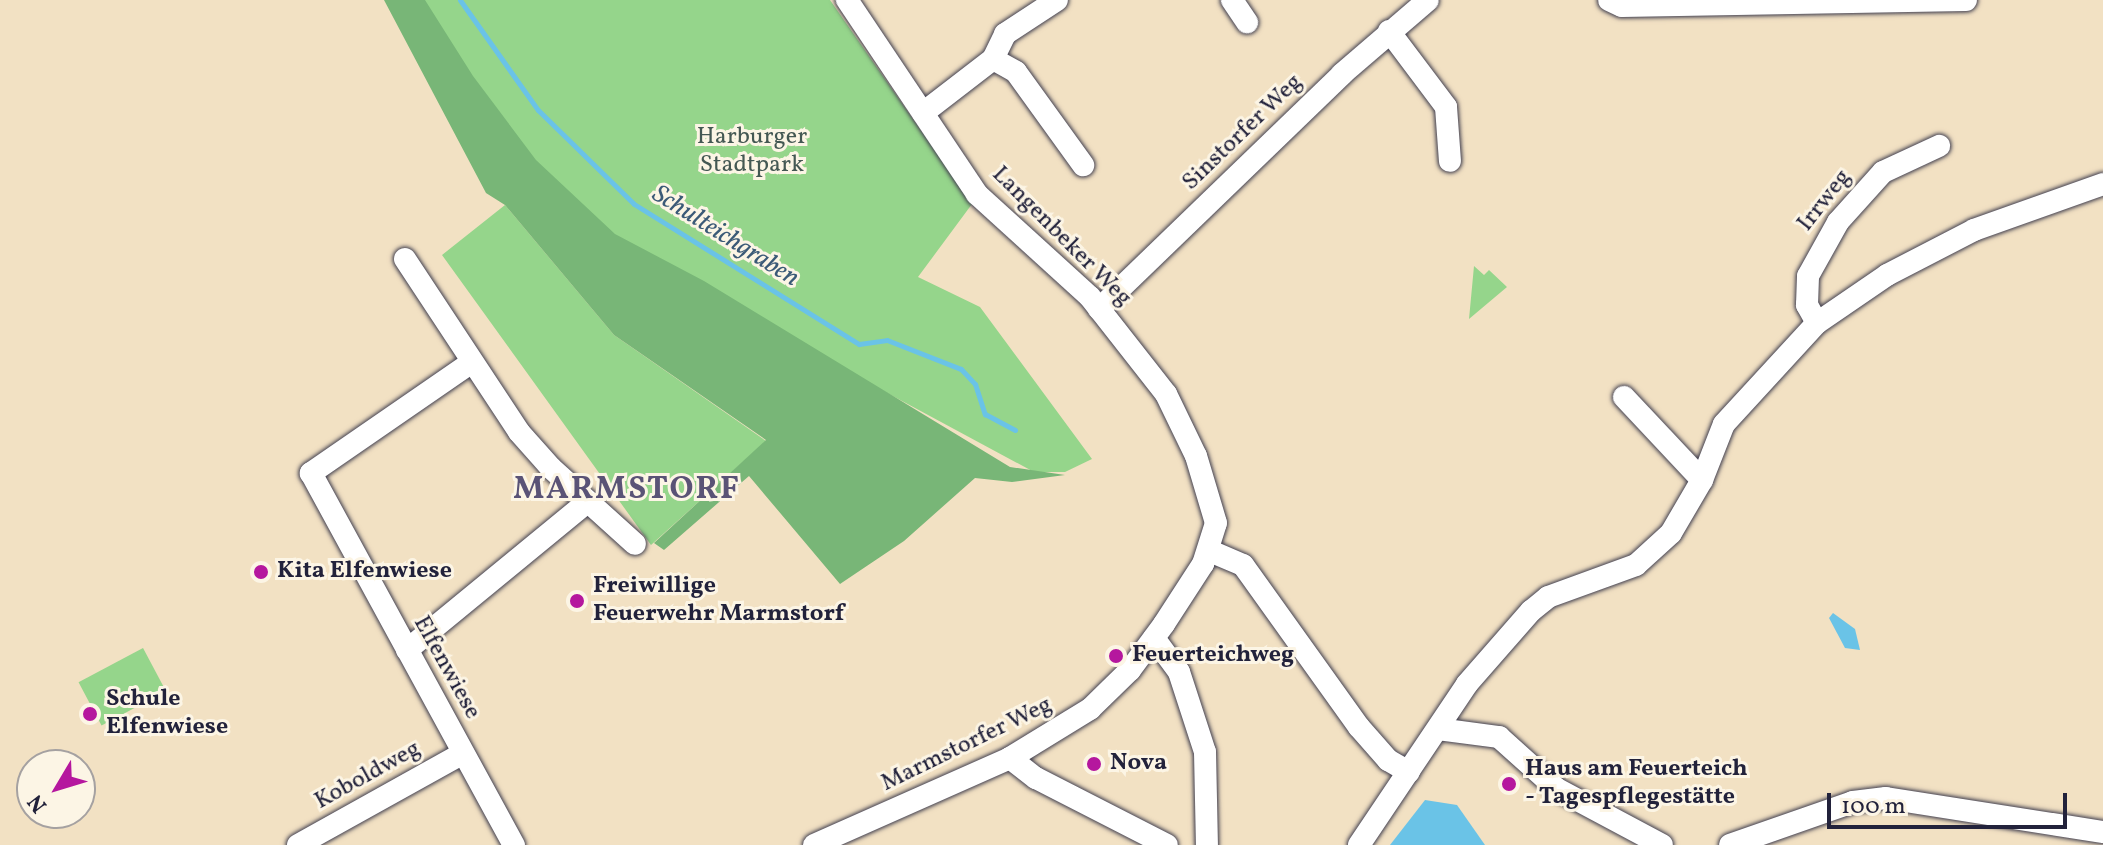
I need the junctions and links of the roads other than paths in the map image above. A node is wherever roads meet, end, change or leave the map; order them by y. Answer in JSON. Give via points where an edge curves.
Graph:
{"nodes":[{"id":1,"x":847,"y":0,"type":"edge"},
{"id":2,"x":1057,"y":0,"type":"edge"},
{"id":3,"x":1232,"y":0,"type":"edge"},
{"id":4,"x":1428,"y":0,"type":"edge"},
{"id":5,"x":1609,"y":0,"type":"edge"},
{"id":6,"x":1966,"y":0,"type":"edge"},
{"id":7,"x":1247,"y":22,"type":"dead end"},
{"id":8,"x":1389,"y":31,"type":"junction"},
{"id":9,"x":993,"y":59,"type":"junction"},
{"id":10,"x":923,"y":113,"type":"junction"},
{"id":11,"x":1939,"y":146,"type":"dead end"},
{"id":12,"x":1450,"y":161,"type":"dead end"},
{"id":13,"x":1083,"y":165,"type":"dead end"},
{"id":14,"x":2103,"y":184,"type":"edge"},
{"id":15,"x":405,"y":259,"type":"dead end"},
{"id":16,"x":1099,"y":309,"type":"junction"},
{"id":17,"x":1817,"y":323,"type":"junction"},
{"id":18,"x":472,"y":362,"type":"junction"},
{"id":19,"x":1624,"y":397,"type":"dead end"},
{"id":20,"x":1702,"y":480,"type":"junction"},
{"id":21,"x":586,"y":503,"type":"junction"},
{"id":22,"x":635,"y":544,"type":"dead end"},
{"id":23,"x":1210,"y":551,"type":"junction"},
{"id":24,"x":1154,"y":638,"type":"junction"},
{"id":25,"x":407,"y":650,"type":"junction"},
{"id":26,"x":1438,"y":729,"type":"junction"},
{"id":27,"x":463,"y":753,"type":"junction"},
{"id":28,"x":1010,"y":758,"type":"junction"},
{"id":29,"x":1409,"y":772,"type":"junction"},
{"id":30,"x":2103,"y":832,"type":"edge"},
{"id":31,"x":298,"y":845,"type":"edge"},
{"id":32,"x":514,"y":845,"type":"edge"},
{"id":33,"x":814,"y":845,"type":"edge"},
{"id":34,"x":1167,"y":845,"type":"edge"},
{"id":35,"x":1207,"y":845,"type":"edge"},
{"id":36,"x":1359,"y":845,"type":"edge"},
{"id":37,"x":1662,"y":845,"type":"edge"},
{"id":38,"x":1730,"y":845,"type":"edge"}],
"edges":[{"from":1,"to":10,"type":"street","name":"Langenbeker Weg"},
{"from":2,"to":9,"type":"street","via":[[1005,34]]},
{"from":3,"to":7,"type":"street"},
{"from":4,"to":8,"type":"street","name":"Sinstorfer Weg"},
{"from":5,"to":6,"type":"street","via":[[1622,6]]},
{"from":8,"to":12,"type":"street","via":[[1446,107]]},
{"from":8,"to":16,"type":"street","name":"Sinstorfer Weg"},
{"from":9,"to":10,"type":"street"},
{"from":9,"to":13,"type":"street","via":[[1016,72]]},
{"from":10,"to":16,"type":"street","name":"Langenbeker Weg","via":[[977,194]]},
{"from":11,"to":17,"type":"street","name":"Irrweg","via":[[1883,172],[1838,222],[1808,276],[1807,305]]},
{"from":14,"to":17,"type":"street","via":[[1974,230],[1887,275]]},
{"from":15,"to":18,"type":"street"},
{"from":16,"to":23,"type":"street","name":"Langenbeker Weg","via":[[1183,424],[1214,504]]},
{"from":17,"to":20,"type":"street","via":[[1724,424]]},
{"from":18,"to":21,"type":"street","via":[[519,432]]},
{"from":18,"to":25,"type":"street","name":"Elfenwiese","via":[[311,473]]},
{"from":19,"to":20,"type":"street"},
{"from":20,"to":26,"type":"street","via":[[1671,533],[1636,565],[1548,597],[1531,611],[1492,651]]},
{"from":21,"to":22,"type":"street"},
{"from":21,"to":25,"type":"street"},
{"from":23,"to":24,"type":"street","name":"Marmstorfer Weg"},
{"from":23,"to":29,"type":"street","via":[[1243,565],[1359,727],[1388,760]]},
{"from":24,"to":28,"type":"street","name":"Marmstorfer Weg","via":[[1090,709]]},
{"from":24,"to":35,"type":"street","via":[[1179,672],[1205,752]]},
{"from":25,"to":27,"type":"street","name":"Elfenwiese"},
{"from":26,"to":29,"type":"street"},
{"from":26,"to":37,"type":"street","via":[[1499,737],[1557,789]]},
{"from":27,"to":31,"type":"street","name":"Koboldweg"},
{"from":27,"to":32,"type":"street","name":"Elfenwiese"},
{"from":28,"to":33,"type":"street","name":"Marmstorfer Weg"},
{"from":28,"to":34,"type":"street","via":[[1036,778]]},
{"from":29,"to":36,"type":"street"},
{"from":30,"to":38,"type":"street","via":[[1886,798],[1853,802]]}]}
